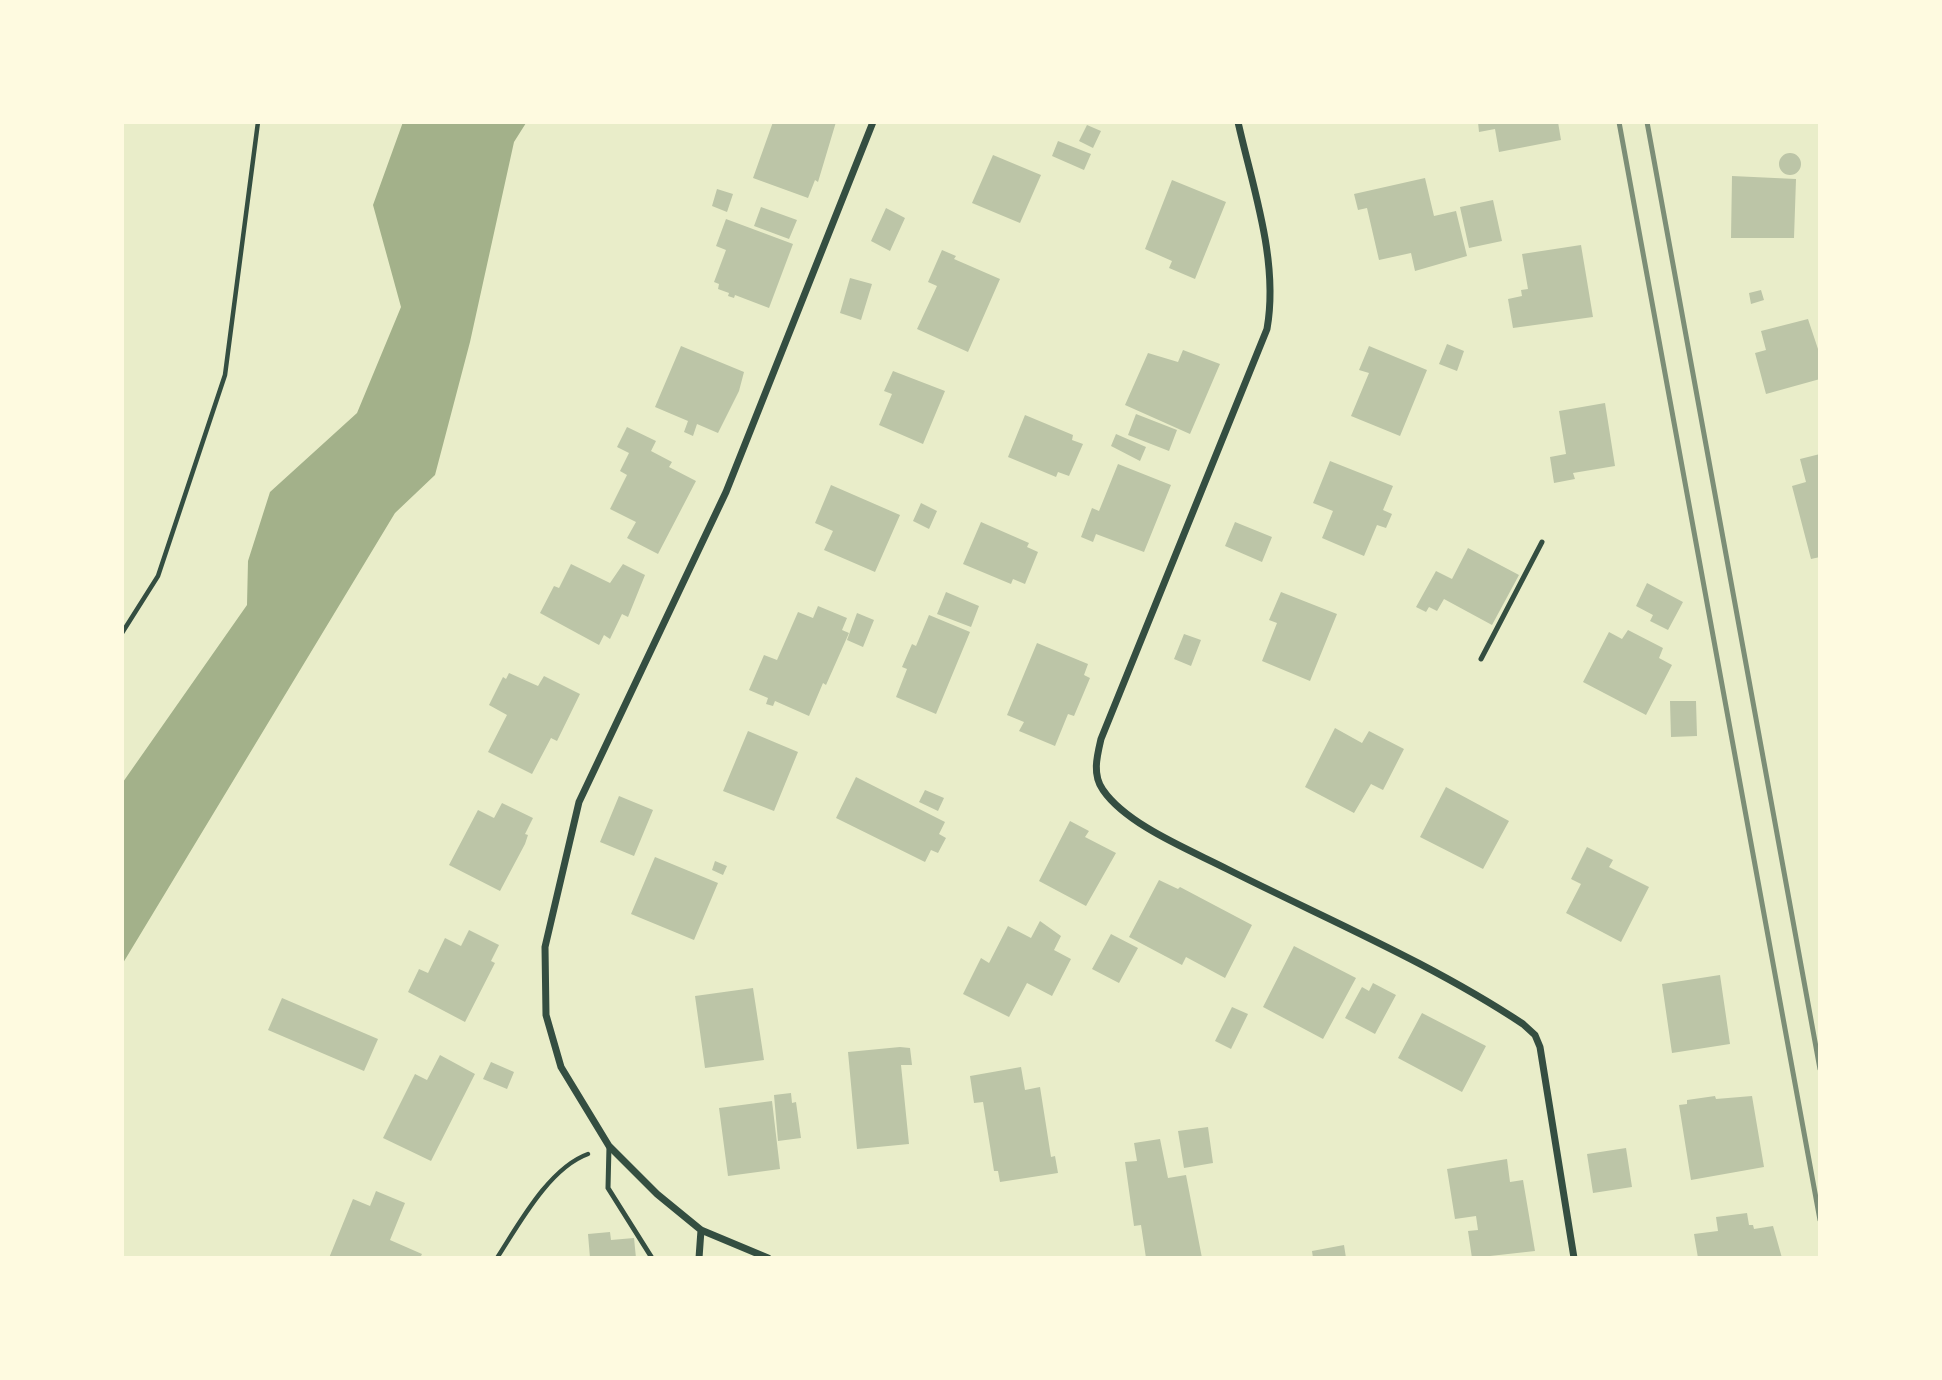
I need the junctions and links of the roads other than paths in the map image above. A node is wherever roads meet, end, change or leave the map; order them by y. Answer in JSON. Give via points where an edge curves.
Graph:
{"nodes":[{"id":1,"x":873,"y":122,"type":"edge"},
{"id":2,"x":1238,"y":122,"type":"edge"},
{"id":3,"x":1542,"y":542,"type":"dead end"},
{"id":4,"x":1481,"y":659,"type":"dead end"},
{"id":5,"x":609,"y":1146,"type":"junction"},
{"id":6,"x":701,"y":1230,"type":"junction"},
{"id":7,"x":652,"y":1258,"type":"edge"},
{"id":8,"x":699,"y":1258,"type":"edge"},
{"id":9,"x":768,"y":1258,"type":"edge"},
{"id":10,"x":1574,"y":1258,"type":"edge"}],
"edges":[{"from":1,"to":5,"type":"street","via":[[726,492],[579,802],[545,947],[546,1015],[561,1067]]},
{"from":2,"to":10,"type":"street","via":[[1269,272],[1272,302],[1267,329],[1101,739],[1096,760],[1100,787],[1128,814],[1172,841],[1419,965],[1535,1035]]},
{"from":3,"to":4,"type":"lane"},
{"from":5,"to":6,"type":"street"},
{"from":5,"to":7,"type":"lane","via":[[608,1188]]},
{"from":6,"to":8,"type":"street"},
{"from":6,"to":9,"type":"street"}]}
